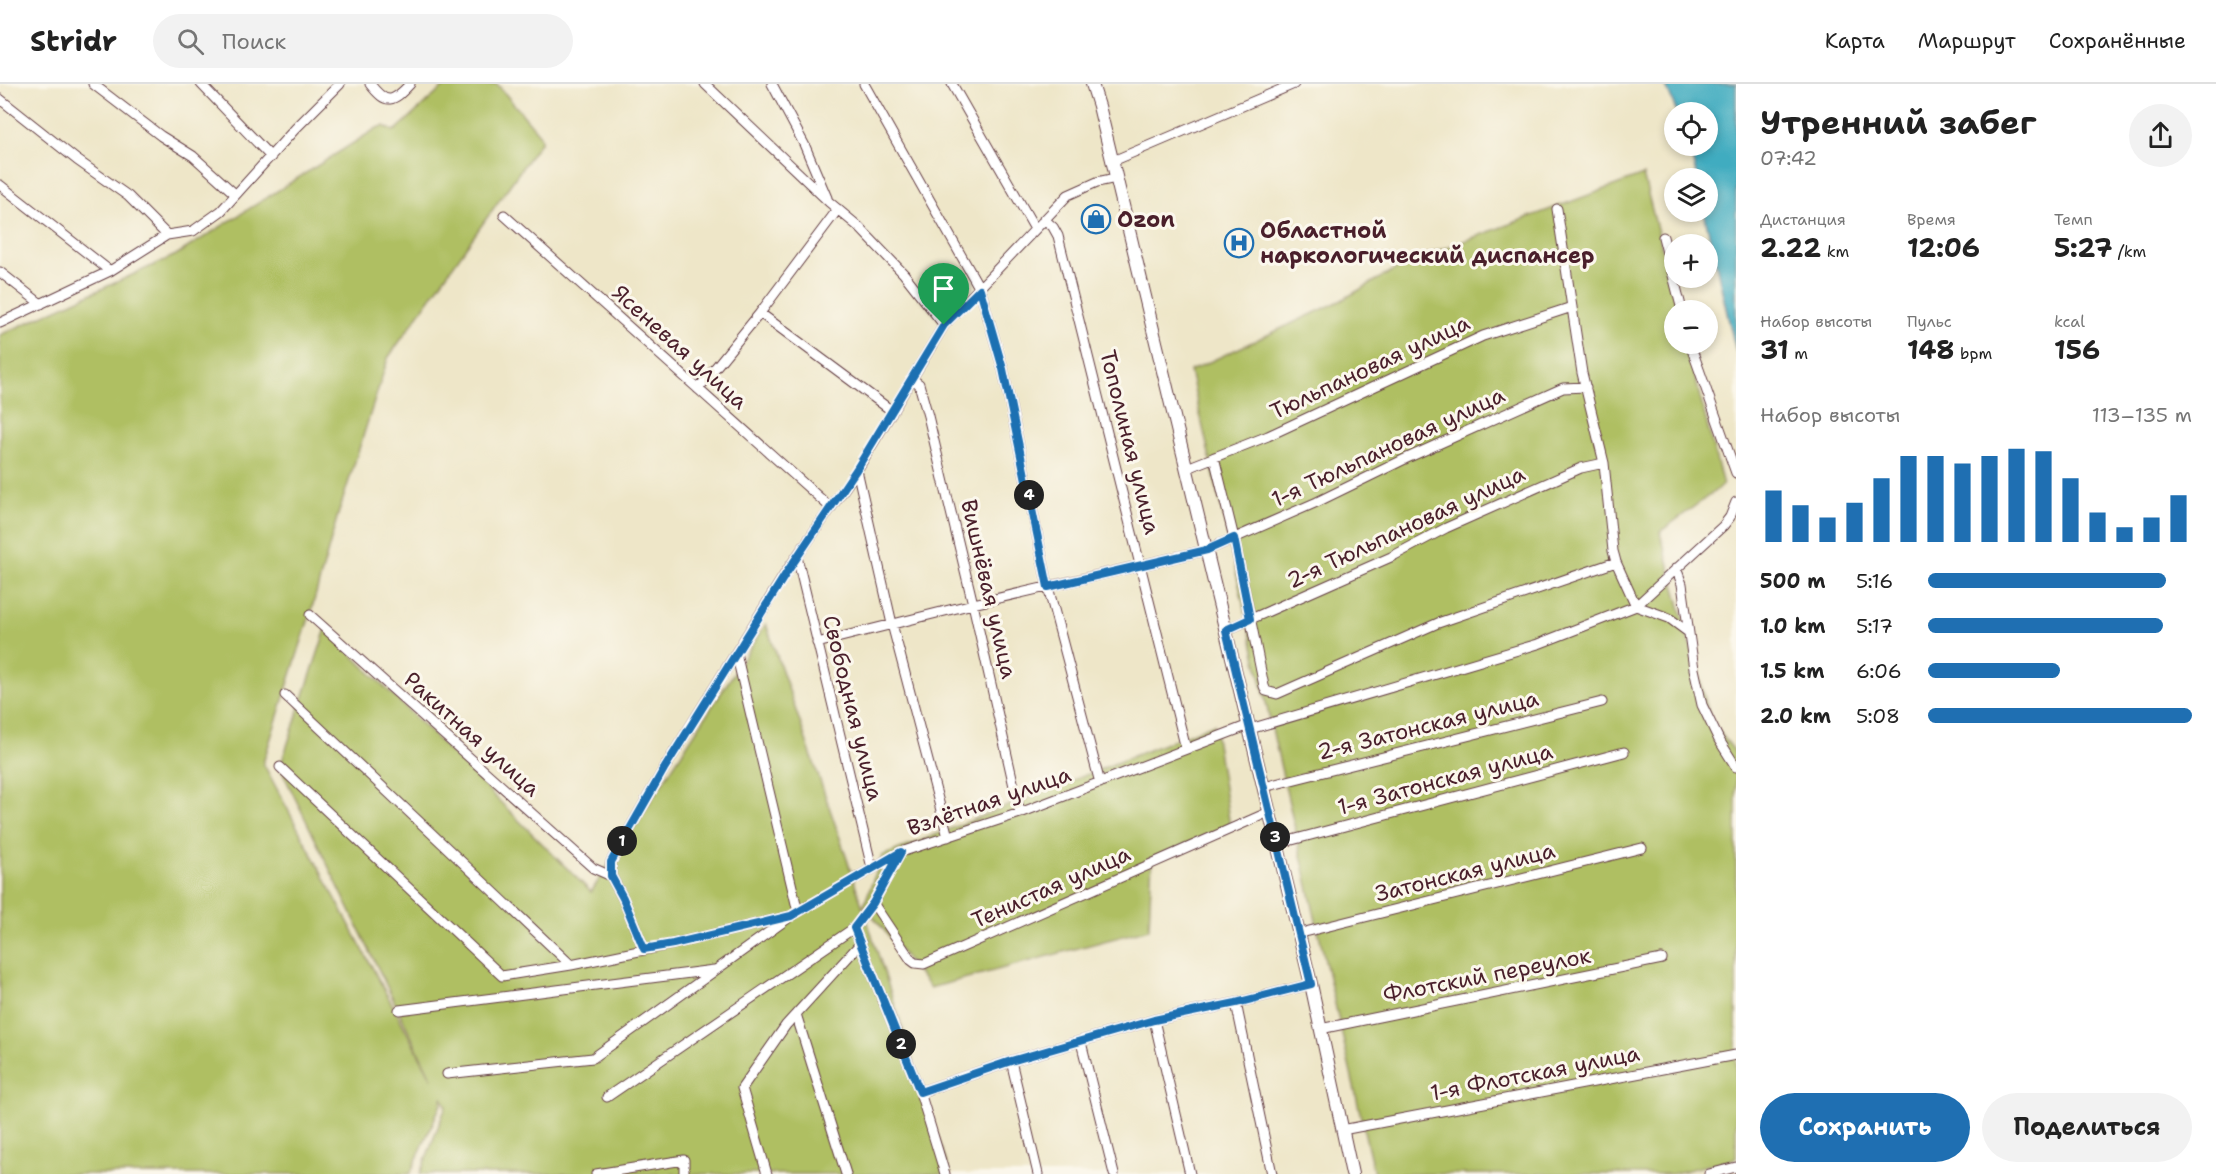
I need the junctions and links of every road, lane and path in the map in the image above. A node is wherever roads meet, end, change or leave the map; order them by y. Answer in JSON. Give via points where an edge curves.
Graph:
{"nodes":[{"id":1,"x":93,"y":84,"type":"edge"},
{"id":2,"x":201,"y":84,"type":"edge"},
{"id":3,"x":340,"y":84,"type":"edge"},
{"id":4,"x":369,"y":84,"type":"edge"},
{"id":5,"x":410,"y":84,"type":"edge"},
{"id":6,"x":705,"y":84,"type":"edge"},
{"id":7,"x":772,"y":84,"type":"edge"},
{"id":8,"x":864,"y":84,"type":"edge"},
{"id":9,"x":952,"y":84,"type":"edge"},
{"id":10,"x":1092,"y":84,"type":"edge"},
{"id":11,"x":1294,"y":84,"type":"edge"},
{"id":12,"x":0,"y":99,"type":"edge"},
{"id":13,"x":270,"y":157,"type":"junction"},
{"id":14,"x":1113,"y":161,"type":"junction"},
{"id":15,"x":1116,"y":178,"type":"junction"},
{"id":16,"x":0,"y":186,"type":"edge"},
{"id":17,"x":235,"y":194,"type":"junction"},
{"id":18,"x":829,"y":202,"type":"junction"},
{"id":19,"x":838,"y":209,"type":"junction"},
{"id":20,"x":1557,"y":209,"type":"dead end"},
{"id":21,"x":504,"y":215,"type":"dead end"},
{"id":22,"x":1044,"y":219,"type":"junction"},
{"id":23,"x":1035,"y":229,"type":"junction"},
{"id":24,"x":167,"y":235,"type":"junction"},
{"id":25,"x":1663,"y":237,"type":"dead end"},
{"id":26,"x":110,"y":271,"type":"junction"},
{"id":27,"x":0,"y":272,"type":"edge"},
{"id":28,"x":980,"y":289,"type":"junction"},
{"id":29,"x":1679,"y":300,"type":"edge"},
{"id":30,"x":41,"y":304,"type":"junction"},
{"id":31,"x":1572,"y":307,"type":"junction"},
{"id":32,"x":760,"y":313,"type":"junction"},
{"id":33,"x":0,"y":323,"type":"edge"},
{"id":34,"x":944,"y":325,"type":"junction"},
{"id":35,"x":1694,"y":354,"type":"edge"},
{"id":36,"x":912,"y":379,"type":"junction"},
{"id":37,"x":1587,"y":387,"type":"junction"},
{"id":38,"x":698,"y":389,"type":"junction"},
{"id":39,"x":892,"y":411,"type":"junction"},
{"id":40,"x":1214,"y":457,"type":"junction"},
{"id":41,"x":1604,"y":463,"type":"junction"},
{"id":42,"x":1187,"y":468,"type":"junction"},
{"id":43,"x":856,"y":470,"type":"junction"},
{"id":44,"x":1736,"y":473,"type":"edge"},
{"id":45,"x":1736,"y":502,"type":"edge"},
{"id":46,"x":831,"y":508,"type":"junction"},
{"id":47,"x":1234,"y":538,"type":"junction"},
{"id":48,"x":1207,"y":550,"type":"junction"},
{"id":49,"x":797,"y":557,"type":"junction"},
{"id":50,"x":1616,"y":562,"type":"junction"},
{"id":51,"x":1141,"y":566,"type":"junction"},
{"id":52,"x":1677,"y":568,"type":"junction"},
{"id":53,"x":1048,"y":587,"type":"junction"},
{"id":54,"x":973,"y":603,"type":"junction"},
{"id":55,"x":1636,"y":606,"type":"junction"},
{"id":56,"x":310,"y":615,"type":"dead end"},
{"id":57,"x":1250,"y":619,"type":"junction"},
{"id":58,"x":892,"y":624,"type":"junction"},
{"id":59,"x":1226,"y":630,"type":"junction"},
{"id":60,"x":1688,"y":632,"type":"junction"},
{"id":61,"x":817,"y":643,"type":"junction"},
{"id":62,"x":736,"y":653,"type":"junction"},
{"id":63,"x":285,"y":695,"type":"dead end"},
{"id":64,"x":1602,"y":702,"type":"dead end"},
{"id":65,"x":1249,"y":727,"type":"junction"},
{"id":66,"x":1186,"y":749,"type":"junction"},
{"id":67,"x":1624,"y":753,"type":"dead end"},
{"id":68,"x":280,"y":767,"type":"dead end"},
{"id":69,"x":1736,"y":767,"type":"edge"},
{"id":70,"x":1100,"y":783,"type":"junction"},
{"id":71,"x":1264,"y":787,"type":"junction"},
{"id":72,"x":1269,"y":812,"type":"junction"},
{"id":73,"x":1020,"y":813,"type":"junction"},
{"id":74,"x":948,"y":837,"type":"junction"},
{"id":75,"x":1276,"y":844,"type":"junction"},
{"id":76,"x":1642,"y":848,"type":"dead end"},
{"id":77,"x":901,"y":852,"type":"junction"},
{"id":78,"x":872,"y":868,"type":"junction"},
{"id":79,"x":611,"y":876,"type":"junction"},
{"id":80,"x":873,"y":903,"type":"junction"},
{"id":81,"x":794,"y":914,"type":"junction"},
{"id":82,"x":854,"y":928,"type":"junction"},
{"id":83,"x":1298,"y":934,"type":"junction"},
{"id":84,"x":861,"y":943,"type":"junction"},
{"id":85,"x":644,"y":949,"type":"junction"},
{"id":86,"x":1662,"y":959,"type":"dead end"},
{"id":87,"x":571,"y":965,"type":"junction"},
{"id":88,"x":716,"y":969,"type":"junction"},
{"id":89,"x":1311,"y":984,"type":"junction"},
{"id":90,"x":1236,"y":1003,"type":"junction"},
{"id":91,"x":399,"y":1010,"type":"dead end"},
{"id":92,"x":796,"y":1014,"type":"junction"},
{"id":93,"x":1154,"y":1020,"type":"junction"},
{"id":94,"x":1320,"y":1029,"type":"junction"},
{"id":95,"x":1081,"y":1042,"type":"junction"},
{"id":96,"x":1736,"y":1055,"type":"edge"},
{"id":97,"x":1011,"y":1061,"type":"junction"},
{"id":98,"x":447,"y":1074,"type":"dead end"},
{"id":99,"x":920,"y":1092,"type":"junction"},
{"id":100,"x":607,"y":1097,"type":"dead end"},
{"id":101,"x":1342,"y":1130,"type":"junction"},
{"id":102,"x":1736,"y":1167,"type":"edge"},
{"id":103,"x":596,"y":1174,"type":"edge"},
{"id":104,"x":684,"y":1174,"type":"edge"},
{"id":105,"x":767,"y":1174,"type":"edge"},
{"id":106,"x":846,"y":1174,"type":"edge"},
{"id":107,"x":945,"y":1174,"type":"edge"},
{"id":108,"x":1038,"y":1174,"type":"edge"},
{"id":109,"x":1114,"y":1174,"type":"edge"},
{"id":110,"x":1190,"y":1174,"type":"edge"},
{"id":111,"x":1272,"y":1174,"type":"edge"},
{"id":112,"x":1353,"y":1174,"type":"edge"},
{"id":113,"x":1708,"y":1174,"type":"edge"}],
"edges":[{"from":1,"to":17,"type":"street","via":[[193,156]]},
{"from":2,"to":13,"type":"street"},
{"from":3,"to":13,"type":"street"},
{"from":4,"to":5,"type":"street","via":[[390,100]]},
{"from":6,"to":18,"type":"street"},
{"from":7,"to":18,"type":"street"},
{"from":8,"to":28,"type":"street"},
{"from":9,"to":23,"type":"street"},
{"from":10,"to":14,"type":"main road"},
{"from":11,"to":14,"type":"street"},
{"from":12,"to":24,"type":"street","via":[[129,196]]},
{"from":13,"to":17,"type":"street"},
{"from":14,"to":15,"type":"main road"},
{"from":15,"to":22,"type":"street","via":[[1068,195]]},
{"from":15,"to":42,"type":"main road"},
{"from":16,"to":26,"type":"street"},
{"from":17,"to":24,"type":"street","via":[[193,231]]},
{"from":18,"to":19,"type":"street"},
{"from":19,"to":32,"type":"street"},
{"from":19,"to":34,"type":"street","via":[[904,274]]},
{"from":20,"to":31,"type":"street"},
{"from":21,"to":38,"type":"street","name":"Ясеневая улица"},
{"from":22,"to":23,"type":"street"},
{"from":22,"to":51,"type":"street","name":"Тополиная улица","via":[[1058,236]]},
{"from":23,"to":28,"type":"street"},
{"from":24,"to":26,"type":"street"},
{"from":25,"to":29,"type":"street"},
{"from":26,"to":30,"type":"street"},
{"from":27,"to":30,"type":"street"},
{"from":28,"to":34,"type":"street"},
{"from":28,"to":53,"type":"street","via":[[1003,369]]},
{"from":30,"to":33,"type":"street"},
{"from":31,"to":37,"type":"street"},
{"from":31,"to":40,"type":"street","name":"Тюльпановая улица","via":[[1483,336],[1268,436]]},
{"from":32,"to":38,"type":"street"},
{"from":32,"to":39,"type":"street"},
{"from":34,"to":36,"type":"street"},
{"from":35,"to":44,"type":"street"},
{"from":36,"to":39,"type":"street"},
{"from":36,"to":54,"type":"street","name":"Вишнёвая улица","via":[[919,384],[928,416]]},
{"from":37,"to":41,"type":"street"},
{"from":37,"to":47,"type":"street","name":"1-я Тюльпановая улица","via":[[1563,388]]},
{"from":38,"to":46,"type":"street","name":"Ясеневая улица"},
{"from":39,"to":43,"type":"street"},
{"from":40,"to":42,"type":"street","name":"Тюльпановая улица"},
{"from":40,"to":47,"type":"street"},
{"from":41,"to":50,"type":"street"},
{"from":41,"to":57,"type":"street","name":"2-я Тюльпановая улица","via":[[1581,468]]},
{"from":42,"to":48,"type":"main road"},
{"from":43,"to":46,"type":"street"},
{"from":43,"to":58,"type":"street"},
{"from":45,"to":52,"type":"street","via":[[1723,526]]},
{"from":46,"to":49,"type":"street"},
{"from":47,"to":48,"type":"street","name":"1-я Тюльпановая улица"},
{"from":47,"to":57,"type":"street"},
{"from":48,"to":51,"type":"street","name":"1-я Тюльпановая улица"},
{"from":48,"to":59,"type":"main road"},
{"from":49,"to":61,"type":"street","name":"Свободная улица"},
{"from":49,"to":62,"type":"street"},
{"from":50,"to":55,"type":"street"},
{"from":50,"to":57,"type":"street","via":[[1438,623],[1277,694],[1264,687]]},
{"from":51,"to":53,"type":"street","name":"1-я Тюльпановая улица"},
{"from":51,"to":66,"type":"street","name":"Тополиная улица"},
{"from":52,"to":55,"type":"street"},
{"from":52,"to":60,"type":"street"},
{"from":53,"to":54,"type":"street","name":"1-я Тюльпановая улица"},
{"from":53,"to":70,"type":"street"},
{"from":54,"to":58,"type":"street","name":"1-я Тюльпановая улица"},
{"from":54,"to":73,"type":"street","name":"Вишнёвая улица"},
{"from":55,"to":60,"type":"street","via":[[1669,618]]},
{"from":55,"to":65,"type":"street","name":"Взлётная улица","via":[[1538,644]]},
{"from":56,"to":79,"type":"street","name":"Ракитная улица","via":[[593,868]]},
{"from":57,"to":59,"type":"street","name":"2-я Тюльпановая улица"},
{"from":58,"to":61,"type":"street","name":"1-я Тюльпановая улица"},
{"from":58,"to":74,"type":"street"},
{"from":59,"to":65,"type":"main road"},
{"from":60,"to":69,"type":"street","via":[[1702,705]]},
{"from":61,"to":78,"type":"street","name":"Свободная улица"},
{"from":62,"to":79,"type":"street","via":[[613,858]]},
{"from":62,"to":81,"type":"street"},
{"from":63,"to":87,"type":"street"},
{"from":64,"to":71,"type":"street","name":"2-я Затонская улица"},
{"from":65,"to":66,"type":"street","name":"Взлётная улица"},
{"from":65,"to":71,"type":"main road"},
{"from":66,"to":70,"type":"street","name":"Взлётная улица"},
{"from":67,"to":75,"type":"street","name":"1-я Затонская улица"},
{"from":68,"to":87,"type":"street","name":"Взлётная улица","via":[[502,976]]},
{"from":70,"to":73,"type":"street","name":"Взлётная улица"},
{"from":71,"to":72,"type":"main road"},
{"from":72,"to":75,"type":"main road"},
{"from":72,"to":80,"type":"street","name":"Тенистая улица","via":[[924,964],[911,960]]},
{"from":73,"to":74,"type":"street","name":"Взлётная улица"},
{"from":74,"to":77,"type":"street","name":"Взлётная улица"},
{"from":75,"to":83,"type":"main road"},
{"from":76,"to":83,"type":"street","name":"Затонская улица"},
{"from":77,"to":78,"type":"street","name":"Взлётная улица"},
{"from":77,"to":80,"type":"street"},
{"from":78,"to":81,"type":"street","name":"Взлётная улица"},
{"from":79,"to":85,"type":"street"},
{"from":80,"to":82,"type":"street"},
{"from":81,"to":85,"type":"street","name":"Взлётная улица"},
{"from":81,"to":88,"type":"street"},
{"from":82,"to":84,"type":"street"},
{"from":82,"to":100,"type":"street"},
{"from":83,"to":89,"type":"main road"},
{"from":84,"to":92,"type":"street"},
{"from":84,"to":99,"type":"street"},
{"from":85,"to":87,"type":"street","name":"Взлётная улица"},
{"from":86,"to":94,"type":"street","name":"Флотский переулок"},
{"from":88,"to":91,"type":"street"},
{"from":88,"to":98,"type":"street","via":[[593,1058]]},
{"from":89,"to":90,"type":"street"},
{"from":89,"to":94,"type":"main road"},
{"from":90,"to":93,"type":"street"},
{"from":90,"to":111,"type":"street"},
{"from":92,"to":105,"type":"street","via":[[742,1088]]},
{"from":92,"to":106,"type":"street"},
{"from":93,"to":95,"type":"street"},
{"from":93,"to":110,"type":"street"},
{"from":94,"to":101,"type":"main road"},
{"from":95,"to":97,"type":"street"},
{"from":95,"to":109,"type":"street"},
{"from":96,"to":101,"type":"street","name":"1-я Флотская улица"},
{"from":97,"to":99,"type":"street"},
{"from":97,"to":108,"type":"street"},
{"from":99,"to":107,"type":"street"},
{"from":101,"to":112,"type":"main road"},
{"from":102,"to":113,"type":"street"},
{"from":103,"to":104,"type":"street","via":[[684,1160]]}]}
